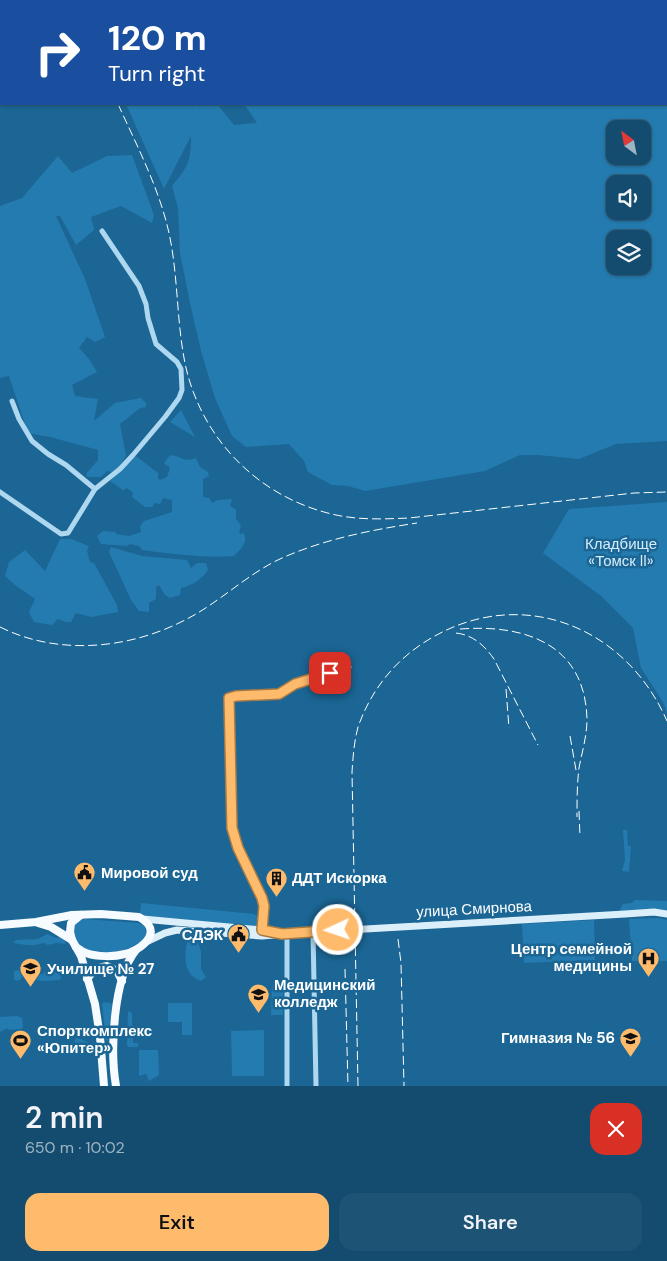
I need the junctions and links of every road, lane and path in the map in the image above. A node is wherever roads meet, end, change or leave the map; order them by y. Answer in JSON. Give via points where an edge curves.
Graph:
{"nodes":[{"id":1,"x":102,"y":231,"type":"dead end"},
{"id":2,"x":12,"y":401,"type":"dead end"},
{"id":3,"x":95,"y":489,"type":"junction"},
{"id":4,"x":0,"y":492,"type":"edge"},
{"id":5,"x":349,"y":668,"type":"dead end"},
{"id":6,"x":667,"y":914,"type":"edge"},
{"id":7,"x":82,"y":915,"type":"junction"},
{"id":8,"x":143,"y":919,"type":"junction"},
{"id":9,"x":36,"y":922,"type":"junction"},
{"id":10,"x":0,"y":925,"type":"edge"},
{"id":11,"x":312,"y":932,"type":"junction"},
{"id":12,"x":262,"y":933,"type":"junction"},
{"id":13,"x":285,"y":934,"type":"junction"},
{"id":14,"x":146,"y":942,"type":"junction"},
{"id":15,"x":74,"y":943,"type":"junction"},
{"id":16,"x":137,"y":948,"type":"junction"},
{"id":17,"x":87,"y":978,"type":"junction"},
{"id":18,"x":122,"y":981,"type":"junction"},
{"id":19,"x":104,"y":1086,"type":"edge"},
{"id":20,"x":116,"y":1086,"type":"edge"},
{"id":21,"x":287,"y":1086,"type":"edge"},
{"id":22,"x":316,"y":1086,"type":"edge"}],
"edges":[{"from":1,"to":3,"type":"street","via":[[139,286],[156,344],[181,369],[182,390],[165,417],[120,469]]},
{"from":2,"to":3,"type":"street","via":[[32,441]]},
{"from":3,"to":4,"type":"street","via":[[68,534],[60,534]]},
{"from":5,"to":12,"type":"street","via":[[312,678],[279,694],[229,698],[232,828],[262,898]]},
{"from":6,"to":11,"type":"main road","name":"улица Смирнова","via":[[654,912]]},
{"from":7,"to":8,"type":"main road"},
{"from":7,"to":9,"type":"main road"},
{"from":7,"to":15,"type":"main road","via":[[71,923]]},
{"from":8,"to":12,"type":"main road","name":"улица Смирнова"},
{"from":8,"to":14,"type":"main road","via":[[151,933]]},
{"from":9,"to":10,"type":"main road"},
{"from":9,"to":15,"type":"main road","via":[[51,927]]},
{"from":11,"to":13,"type":"main road","name":"улица Смирнова"},
{"from":11,"to":22,"type":"street"},
{"from":12,"to":13,"type":"main road","name":"улица Смирнова"},
{"from":12,"to":14,"type":"main road","name":"улица Смирнова","via":[[177,930]]},
{"from":13,"to":21,"type":"street"},
{"from":14,"to":16,"type":"main road"},
{"from":15,"to":16,"type":"main road","via":[[87,954],[105,956],[124,955]]},
{"from":15,"to":17,"type":"main road"},
{"from":16,"to":18,"type":"main road"},
{"from":17,"to":18,"type":"main road","via":[[95,969],[107,966],[117,971]]},
{"from":17,"to":19,"type":"main road","via":[[98,1021]]},
{"from":18,"to":20,"type":"main road","via":[[114,1024]]}]}
